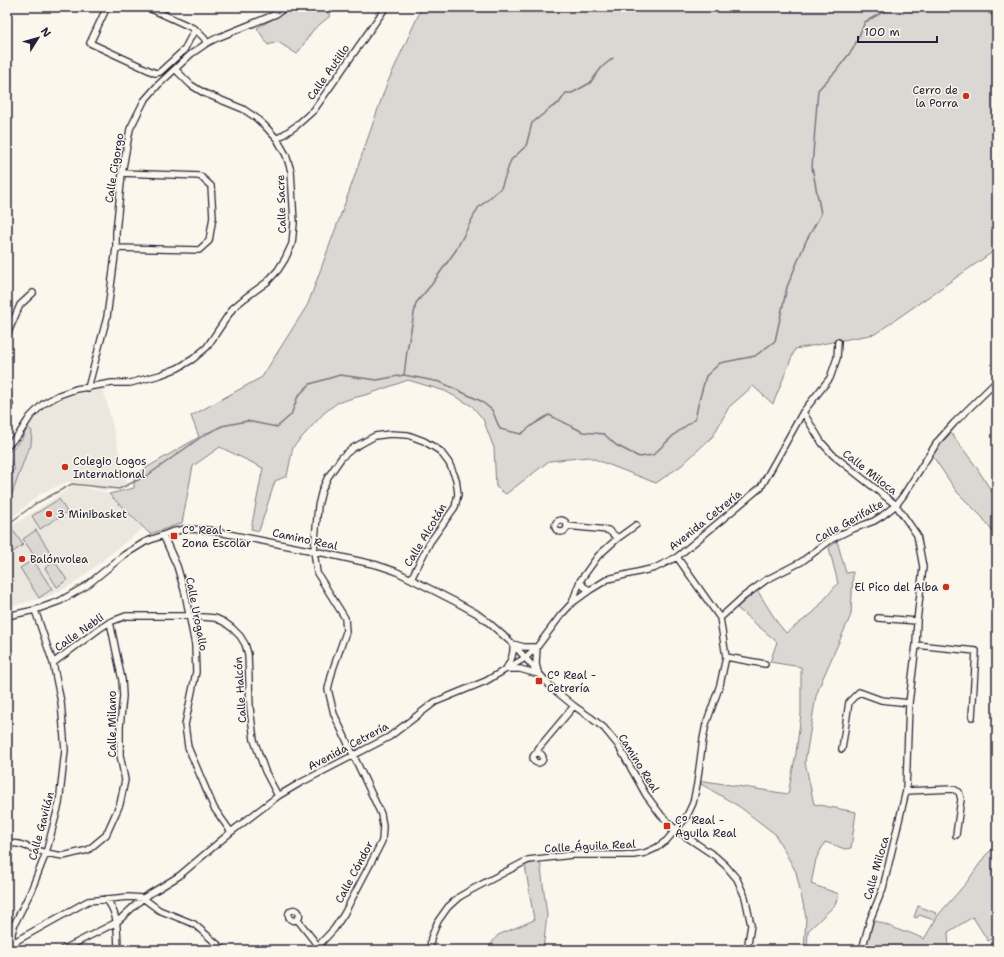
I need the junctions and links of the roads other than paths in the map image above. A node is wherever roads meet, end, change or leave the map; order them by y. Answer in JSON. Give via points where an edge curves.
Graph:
{"nodes":[{"id":1,"x":107,"y":7,"type":"edge"},
{"id":2,"x":147,"y":7,"type":"edge"},
{"id":3,"x":286,"y":7,"type":"edge"},
{"id":4,"x":386,"y":7,"type":"edge"},
{"id":5,"x":195,"y":29,"type":"junction"},
{"id":6,"x":207,"y":43,"type":"junction"},
{"id":7,"x":175,"y":69,"type":"junction"},
{"id":8,"x":277,"y":140,"type":"junction"},
{"id":9,"x":122,"y":173,"type":"junction"},
{"id":10,"x":116,"y":248,"type":"junction"},
{"id":11,"x":33,"y":293,"type":"dead end"},
{"id":12,"x":7,"y":335,"type":"edge"},
{"id":13,"x":838,"y":342,"type":"dead end"},
{"id":14,"x":997,"y":381,"type":"edge"},
{"id":15,"x":88,"y":388,"type":"junction"},
{"id":16,"x":7,"y":393,"type":"edge"},
{"id":17,"x":7,"y":408,"type":"edge"},
{"id":18,"x":803,"y":412,"type":"junction"},
{"id":19,"x":7,"y":446,"type":"edge"},
{"id":20,"x":896,"y":505,"type":"junction"},
{"id":21,"x":636,"y":525,"type":"dead end"},
{"id":22,"x":567,"y":526,"type":"dead end"},
{"id":23,"x":163,"y":534,"type":"junction"},
{"id":24,"x":618,"y":538,"type":"junction"},
{"id":25,"x":314,"y":551,"type":"junction"},
{"id":26,"x":677,"y":556,"type":"junction"},
{"id":27,"x":411,"y":578,"type":"junction"},
{"id":28,"x":580,"y":582,"type":"junction"},
{"id":29,"x":590,"y":590,"type":"junction"},
{"id":30,"x":572,"y":603,"type":"junction"},
{"id":31,"x":35,"y":610,"type":"junction"},
{"id":32,"x":7,"y":616,"type":"edge"},
{"id":33,"x":190,"y":616,"type":"junction"},
{"id":34,"x":720,"y":618,"type":"junction"},
{"id":35,"x":878,"y":618,"type":"dead end"},
{"id":36,"x":917,"y":621,"type":"junction"},
{"id":37,"x":110,"y":622,"type":"junction"},
{"id":38,"x":512,"y":644,"type":"junction"},
{"id":39,"x":916,"y":645,"type":"junction"},
{"id":40,"x":537,"y":647,"type":"junction"},
{"id":41,"x":726,"y":657,"type":"junction"},
{"id":42,"x":525,"y":658,"type":"junction"},
{"id":43,"x":53,"y":663,"type":"junction"},
{"id":44,"x":766,"y":664,"type":"dead end"},
{"id":45,"x":506,"y":669,"type":"junction"},
{"id":46,"x":539,"y":674,"type":"junction"},
{"id":47,"x":909,"y":703,"type":"junction"},
{"id":48,"x":574,"y":706,"type":"junction"},
{"id":49,"x":972,"y":717,"type":"dead end"},
{"id":50,"x":842,"y":750,"type":"dead end"},
{"id":51,"x":538,"y":753,"type":"dead end"},
{"id":52,"x":354,"y":756,"type":"junction"},
{"id":53,"x":906,"y":791,"type":"junction"},
{"id":54,"x":278,"y":796,"type":"junction"},
{"id":55,"x":676,"y":830,"type":"junction"},
{"id":56,"x":231,"y":832,"type":"junction"},
{"id":57,"x":956,"y":835,"type":"dead end"},
{"id":58,"x":7,"y":843,"type":"edge"},
{"id":59,"x":46,"y":853,"type":"junction"},
{"id":60,"x":143,"y":898,"type":"junction"},
{"id":61,"x":106,"y":899,"type":"junction"},
{"id":62,"x":297,"y":919,"type":"dead end"},
{"id":63,"x":117,"y":922,"type":"junction"},
{"id":64,"x":9,"y":944,"type":"edge"},
{"id":65,"x":217,"y":944,"type":"junction"},
{"id":66,"x":318,"y":946,"type":"junction"},
{"id":67,"x":13,"y":950,"type":"edge"},
{"id":68,"x":62,"y":950,"type":"edge"},
{"id":69,"x":118,"y":950,"type":"edge"},
{"id":70,"x":213,"y":950,"type":"edge"},
{"id":71,"x":224,"y":950,"type":"edge"},
{"id":72,"x":312,"y":950,"type":"edge"},
{"id":73,"x":430,"y":950,"type":"edge"},
{"id":74,"x":747,"y":950,"type":"edge"},
{"id":75,"x":862,"y":950,"type":"edge"}],
"edges":[{"from":1,"to":5,"type":"street","via":[[90,43],[155,73],[160,72],[184,50]]},
{"from":2,"to":5,"type":"street"},
{"from":3,"to":6,"type":"street","name":"Calle Cigorgo","via":[[276,14]]},
{"from":4,"to":8,"type":"street","name":"Calle Autillo","via":[[314,110]]},
{"from":5,"to":6,"type":"street"},
{"from":6,"to":7,"type":"street","name":"Calle Cigorgo"},
{"from":7,"to":8,"type":"street","name":"Calle Sacre","via":[[190,85],[256,117]]},
{"from":7,"to":9,"type":"street","name":"Calle Cigorgo","via":[[144,101],[130,129]]},
{"from":8,"to":15,"type":"street","name":"Calle Sacre","via":[[286,155],[291,171],[294,223],[292,244],[278,270],[234,308],[207,347],[193,359],[160,376]]},
{"from":9,"to":10,"type":"street","name":"Calle Cigorgo"},
{"from":9,"to":10,"type":"street","via":[[200,176],[211,186],[213,216],[209,241],[199,250]]},
{"from":10,"to":15,"type":"street","name":"Calle Cigorgo","via":[[107,317]]},
{"from":11,"to":12,"type":"street","via":[[20,305]]},
{"from":13,"to":18,"type":"street","name":"Avenida Cetrería","via":[[837,358],[830,378]]},
{"from":14,"to":20,"type":"street","name":"Calle Gerifalte","via":[[938,441]]},
{"from":15,"to":19,"type":"street","name":"Calle Sacre","via":[[59,395],[43,404]]},
{"from":16,"to":17,"type":"street","via":[[10,404]]},
{"from":18,"to":20,"type":"street","name":"Calle Miloca","via":[[822,443],[833,455]]},
{"from":18,"to":26,"type":"street","name":"Avenida Cetrería","via":[[761,487]]},
{"from":20,"to":34,"type":"street","name":"Calle Gerifalte","via":[[874,521],[832,539],[801,562],[766,580]]},
{"from":20,"to":36,"type":"street","name":"Calle Miloca","via":[[917,535],[923,567]]},
{"from":21,"to":24,"type":"street"},
{"from":22,"to":24,"type":"street","via":[[608,530]]},
{"from":23,"to":25,"type":"street","name":"Camino Real","via":[[185,529],[208,530]]},
{"from":23,"to":31,"type":"street","name":"Camino Real","via":[[130,551],[73,594]]},
{"from":23,"to":33,"type":"street","name":"Calle Urogallo","via":[[177,566]]},
{"from":24,"to":28,"type":"street","via":[[598,556]]},
{"from":25,"to":27,"type":"street","name":"Camino Real","via":[[377,565]]},
{"from":25,"to":27,"type":"street","name":"Calle Alcotán","via":[[322,490],[342,457],[375,436],[408,435],[440,451],[456,479],[458,494],[454,507],[430,542]]},
{"from":25,"to":52,"type":"street","name":"Calle Alcotán","via":[[317,573],[344,618],[346,632],[328,689],[334,714]]},
{"from":26,"to":29,"type":"street","name":"Avenida Cetrería","via":[[655,568],[608,579]]},
{"from":26,"to":34,"type":"street","name":"Calle Águila Real"},
{"from":27,"to":38,"type":"street","name":"Camino Real","via":[[476,613]]},
{"from":28,"to":29,"type":"street"},
{"from":28,"to":30,"type":"street"},
{"from":29,"to":30,"type":"street","name":"Avenida Cetrería"},
{"from":30,"to":40,"type":"street","name":"Avenida Cetrería"},
{"from":31,"to":32,"type":"street","name":"Camino Real"},
{"from":31,"to":43,"type":"street","name":"Calle Gavilán"},
{"from":33,"to":37,"type":"street","name":"Calle Nebli","via":[[126,616]]},
{"from":33,"to":54,"type":"street","name":"Calle Halcón","via":[[215,618],[224,622],[245,644],[248,654],[254,740],[264,771]]},
{"from":33,"to":56,"type":"street","name":"Calle Urogallo","via":[[196,672],[185,725],[188,747],[214,808]]},
{"from":34,"to":41,"type":"street","name":"Calle Águila Real"},
{"from":35,"to":36,"type":"street"},
{"from":36,"to":39,"type":"street","name":"Calle Miloca"},
{"from":37,"to":43,"type":"street","name":"Calle Nebli"},
{"from":37,"to":59,"type":"street","name":"Calle Milano","via":[[123,696],[120,755],[125,780],[120,804],[106,835],[88,850],[63,856]]},
{"from":38,"to":40,"type":"street"},
{"from":38,"to":42,"type":"street","name":"Camino Real"},
{"from":38,"to":45,"type":"street","via":[[514,651]]},
{"from":39,"to":47,"type":"street","name":"Calle Miloca"},
{"from":39,"to":49,"type":"street","via":[[976,651]]},
{"from":40,"to":42,"type":"street","name":"Avenida Cetrería"},
{"from":40,"to":46,"type":"street","via":[[536,664]]},
{"from":41,"to":44,"type":"street"},
{"from":41,"to":55,"type":"street","name":"Calle Águila Real","via":[[720,685],[706,724],[693,803],[686,818]]},
{"from":42,"to":45,"type":"street","name":"Avenida Cetrería"},
{"from":42,"to":46,"type":"street","name":"Camino Real"},
{"from":43,"to":59,"type":"street","name":"Calle Gavilán","via":[[61,702],[65,750],[60,804]]},
{"from":45,"to":46,"type":"street","via":[[520,669]]},
{"from":45,"to":52,"type":"street","name":"Avenida Cetrería","via":[[486,681],[435,702],[389,737]]},
{"from":46,"to":48,"type":"street","name":"Camino Real"},
{"from":47,"to":50,"type":"street","via":[[882,700],[859,692],[849,702]]},
{"from":47,"to":53,"type":"street","name":"Calle Miloca"},
{"from":48,"to":51,"type":"street","via":[[538,749]]},
{"from":48,"to":55,"type":"street","name":"Camino Real","via":[[604,728],[618,745],[646,795]]},
{"from":52,"to":54,"type":"street","name":"Avenida Cetrería"},
{"from":52,"to":66,"type":"street","name":"Calle Cóndor","via":[[381,814],[382,841],[341,919]]},
{"from":53,"to":57,"type":"street","via":[[953,789],[959,792],[961,799]]},
{"from":53,"to":75,"type":"street","name":"Calle Miloca","via":[[883,888],[870,920]]},
{"from":54,"to":56,"type":"street","name":"Avenida Cetrería"},
{"from":55,"to":73,"type":"street","name":"Calle Águila Real","via":[[666,841],[645,853],[572,855],[528,860],[471,890],[448,907],[431,938]]},
{"from":55,"to":74,"type":"street","name":"Camino Real","via":[[715,856],[737,880],[745,897],[751,925]]},
{"from":56,"to":60,"type":"street","name":"Avenida Cetrería","via":[[179,876]]},
{"from":58,"to":59,"type":"street","name":"Calle Milano","via":[[19,844]]},
{"from":59,"to":64,"type":"street","name":"Calle Gavilán","via":[[15,923]]},
{"from":60,"to":61,"type":"street"},
{"from":60,"to":63,"type":"street","name":"Avenida Cetrería"},
{"from":60,"to":65,"type":"street","via":[[159,910],[194,924]]},
{"from":61,"to":63,"type":"street"},
{"from":61,"to":64,"type":"street","via":[[88,901]]},
{"from":62,"to":66,"type":"street"},
{"from":63,"to":68,"type":"street","name":"Avenida Cetrería"},
{"from":63,"to":69,"type":"street"},
{"from":64,"to":67,"type":"street","name":"Calle Gavilán"},
{"from":65,"to":70,"type":"street"},
{"from":65,"to":71,"type":"street"},
{"from":66,"to":72,"type":"street","name":"Calle Cóndor"}]}
